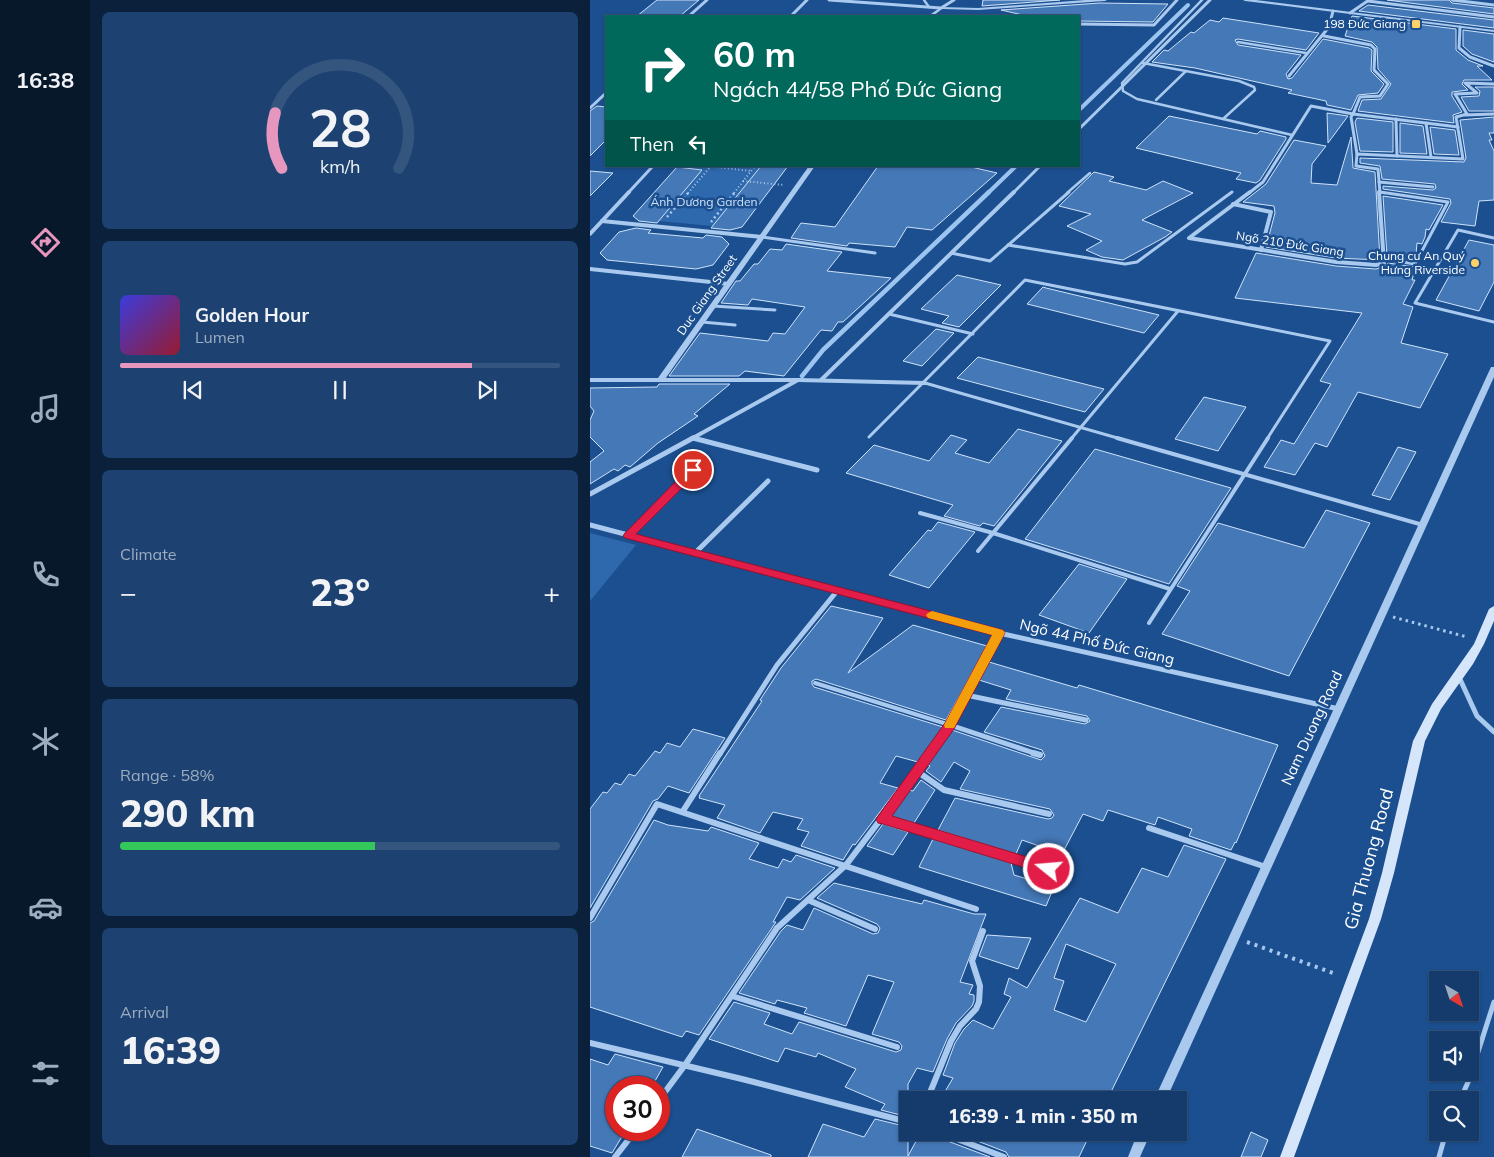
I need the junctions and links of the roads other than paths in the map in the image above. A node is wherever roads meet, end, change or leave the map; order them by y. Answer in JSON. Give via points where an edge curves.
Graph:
{"nodes":[{"id":1,"x":707,"y":0,"type":"edge"},
{"id":2,"x":806,"y":0,"type":"edge"},
{"id":3,"x":829,"y":0,"type":"edge"},
{"id":4,"x":924,"y":0,"type":"edge"},
{"id":5,"x":954,"y":0,"type":"edge"},
{"id":6,"x":1104,"y":0,"type":"edge"},
{"id":7,"x":1177,"y":0,"type":"edge"},
{"id":8,"x":1202,"y":0,"type":"edge"},
{"id":9,"x":1210,"y":0,"type":"edge"},
{"id":10,"x":1245,"y":0,"type":"edge"},
{"id":11,"x":1368,"y":0,"type":"edge"},
{"id":12,"x":1452,"y":0,"type":"edge"},
{"id":13,"x":1494,"y":5,"type":"edge"},
{"id":14,"x":929,"y":7,"type":"junction"},
{"id":15,"x":941,"y":8,"type":"junction"},
{"id":16,"x":1333,"y":11,"type":"junction"},
{"id":17,"x":1350,"y":13,"type":"junction"},
{"id":18,"x":690,"y":15,"type":"edge"},
{"id":19,"x":793,"y":15,"type":"edge"},
{"id":20,"x":931,"y":15,"type":"edge"},
{"id":21,"x":1494,"y":17,"type":"edge"},
{"id":22,"x":1080,"y":24,"type":"edge"},
{"id":23,"x":1460,"y":27,"type":"junction"},
{"id":24,"x":1494,"y":31,"type":"edge"},
{"id":25,"x":1324,"y":36,"type":"junction"},
{"id":26,"x":1238,"y":42,"type":"dead end"},
{"id":27,"x":1306,"y":54,"type":"junction"},
{"id":28,"x":1144,"y":63,"type":"junction"},
{"id":29,"x":1494,"y":66,"type":"edge"},
{"id":30,"x":1186,"y":71,"type":"junction"},
{"id":31,"x":1289,"y":76,"type":"dead end"},
{"id":32,"x":1122,"y":84,"type":"junction"},
{"id":33,"x":1494,"y":84,"type":"edge"},
{"id":34,"x":605,"y":94,"type":"edge"},
{"id":35,"x":1156,"y":100,"type":"dead end"},
{"id":36,"x":590,"y":108,"type":"edge"},
{"id":37,"x":1353,"y":114,"type":"junction"},
{"id":38,"x":1494,"y":114,"type":"edge"},
{"id":39,"x":1465,"y":115,"type":"junction"},
{"id":40,"x":1223,"y":119,"type":"junction"},
{"id":41,"x":1396,"y":120,"type":"junction"},
{"id":42,"x":1426,"y":123,"type":"junction"},
{"id":43,"x":1458,"y":126,"type":"junction"},
{"id":44,"x":1080,"y":128,"type":"edge"},
{"id":45,"x":1292,"y":135,"type":"junction"},
{"id":46,"x":1356,"y":154,"type":"junction"},
{"id":47,"x":1397,"y":156,"type":"junction"},
{"id":48,"x":1431,"y":157,"type":"junction"},
{"id":49,"x":651,"y":167,"type":"edge"},
{"id":50,"x":811,"y":167,"type":"edge"},
{"id":51,"x":1039,"y":167,"type":"edge"},
{"id":52,"x":1090,"y":173,"type":"dead end"},
{"id":53,"x":1379,"y":182,"type":"junction"},
{"id":54,"x":1432,"y":187,"type":"dead end"},
{"id":55,"x":1232,"y":192,"type":"dead end"},
{"id":56,"x":1380,"y":192,"type":"junction"},
{"id":57,"x":1233,"y":204,"type":"junction"},
{"id":58,"x":602,"y":221,"type":"junction"},
{"id":59,"x":590,"y":234,"type":"edge"},
{"id":60,"x":762,"y":238,"type":"junction"},
{"id":61,"x":1494,"y":238,"type":"edge"},
{"id":62,"x":1008,"y":245,"type":"junction"},
{"id":63,"x":1261,"y":250,"type":"junction"},
{"id":64,"x":875,"y":253,"type":"dead end"},
{"id":65,"x":951,"y":253,"type":"junction"},
{"id":66,"x":1383,"y":259,"type":"junction"},
{"id":67,"x":590,"y":269,"type":"edge"},
{"id":68,"x":729,"y":284,"type":"junction"},
{"id":69,"x":713,"y":306,"type":"junction"},
{"id":70,"x":775,"y":310,"type":"dead end"},
{"id":71,"x":1178,"y":311,"type":"junction"},
{"id":72,"x":889,"y":314,"type":"junction"},
{"id":73,"x":702,"y":322,"type":"junction"},
{"id":74,"x":1494,"y":322,"type":"edge"},
{"id":75,"x":735,"y":325,"type":"dead end"},
{"id":76,"x":973,"y":334,"type":"junction"},
{"id":77,"x":1494,"y":369,"type":"edge"},
{"id":78,"x":590,"y":380,"type":"edge"},
{"id":79,"x":660,"y":380,"type":"junction"},
{"id":80,"x":798,"y":380,"type":"junction"},
{"id":81,"x":821,"y":380,"type":"junction"},
{"id":82,"x":925,"y":383,"type":"junction"},
{"id":83,"x":1080,"y":427,"type":"junction"},
{"id":84,"x":693,"y":438,"type":"junction"},
{"id":85,"x":869,"y":438,"type":"dead end"},
{"id":86,"x":693,"y":470,"type":"dead end"},
{"id":87,"x":817,"y":470,"type":"dead end"},
{"id":88,"x":1243,"y":474,"type":"junction"},
{"id":89,"x":768,"y":481,"type":"dead end"},
{"id":90,"x":590,"y":494,"type":"edge"},
{"id":91,"x":920,"y":513,"type":"dead end"},
{"id":92,"x":590,"y":525,"type":"edge"},
{"id":93,"x":1424,"y":525,"type":"junction"},
{"id":94,"x":993,"y":533,"type":"junction"},
{"id":95,"x":628,"y":536,"type":"junction"},
{"id":96,"x":978,"y":551,"type":"dead end"},
{"id":97,"x":695,"y":553,"type":"junction"},
{"id":98,"x":1170,"y":589,"type":"junction"},
{"id":99,"x":837,"y":591,"type":"junction"},
{"id":100,"x":1494,"y":609,"type":"edge"},
{"id":101,"x":1149,"y":624,"type":"dead end"},
{"id":102,"x":999,"y":633,"type":"junction"},
{"id":103,"x":1458,"y":676,"type":"junction"},
{"id":104,"x":815,"y":683,"type":"dead end"},
{"id":105,"x":966,"y":695,"type":"junction"},
{"id":106,"x":1339,"y":709,"type":"junction"},
{"id":107,"x":1086,"y":720,"type":"dead end"},
{"id":108,"x":950,"y":725,"type":"junction"},
{"id":109,"x":1494,"y":732,"type":"edge"},
{"id":110,"x":1040,"y":754,"type":"dead end"},
{"id":111,"x":918,"y":772,"type":"junction"},
{"id":112,"x":683,"y":811,"type":"junction"},
{"id":113,"x":1049,"y":814,"type":"dead end"},
{"id":114,"x":883,"y":819,"type":"junction"},
{"id":115,"x":1150,"y":828,"type":"dead end"},
{"id":116,"x":846,"y":865,"type":"junction"},
{"id":117,"x":1266,"y":867,"type":"junction"},
{"id":118,"x":1049,"y":869,"type":"dead end"},
{"id":119,"x":808,"y":900,"type":"junction"},
{"id":120,"x":976,"y":909,"type":"dead end"},
{"id":121,"x":590,"y":918,"type":"edge"},
{"id":122,"x":875,"y":929,"type":"dead end"},
{"id":123,"x":983,"y":931,"type":"dead end"},
{"id":124,"x":732,"y":996,"type":"junction"},
{"id":125,"x":1494,"y":1002,"type":"edge"},
{"id":126,"x":590,"y":1043,"type":"edge"},
{"id":127,"x":897,"y":1047,"type":"dead end"},
{"id":128,"x":685,"y":1065,"type":"junction"},
{"id":129,"x":670,"y":1085,"type":"edge"},
{"id":130,"x":930,"y":1091,"type":"edge"},
{"id":131,"x":1164,"y":1091,"type":"edge"},
{"id":132,"x":1464,"y":1091,"type":"edge"},
{"id":133,"x":899,"y":1120,"type":"edge"},
{"id":134,"x":627,"y":1141,"type":"edge"},
{"id":135,"x":962,"y":1141,"type":"edge"},
{"id":136,"x":1141,"y":1141,"type":"edge"},
{"id":137,"x":1443,"y":1141,"type":"edge"},
{"id":138,"x":615,"y":1157,"type":"edge"},
{"id":139,"x":1004,"y":1157,"type":"edge"},
{"id":140,"x":1134,"y":1157,"type":"edge"},
{"id":141,"x":1287,"y":1157,"type":"edge"},
{"id":142,"x":1439,"y":1157,"type":"edge"}],
"edges":[{"from":1,"to":18,"type":"street"},
{"from":2,"to":19,"type":"street"},
{"from":3,"to":14,"type":"street"},
{"from":4,"to":14,"type":"lane"},
{"from":5,"to":15,"type":"street"},
{"from":6,"to":15,"type":"street"},
{"from":7,"to":22,"type":"street","via":[[1154,25]]},
{"from":8,"to":28,"type":"lane"},
{"from":9,"to":28,"type":"street"},
{"from":10,"to":16,"type":"street"},
{"from":11,"to":17,"type":"street"},
{"from":11,"to":21,"type":"street"},
{"from":12,"to":13,"type":"street"},
{"from":14,"to":15,"type":"street"},
{"from":15,"to":20,"type":"street"},
{"from":16,"to":17,"type":"street"},
{"from":16,"to":25,"type":"street","via":[[1334,17]]},
{"from":17,"to":23,"type":"street"},
{"from":23,"to":24,"type":"street"},
{"from":23,"to":29,"type":"street","via":[[1459,48],[1470,57]]},
{"from":25,"to":27,"type":"street"},
{"from":25,"to":37,"type":"street","via":[[1371,45],[1375,49],[1374,70],[1388,84],[1380,96],[1360,97]]},
{"from":26,"to":27,"type":"lane"},
{"from":27,"to":31,"type":"street"},
{"from":28,"to":30,"type":"lane"},
{"from":28,"to":32,"type":"street"},
{"from":30,"to":35,"type":"lane"},
{"from":30,"to":40,"type":"lane","via":[[1254,87],[1256,90]]},
{"from":32,"to":40,"type":"lane","via":[[1123,91],[1137,99]]},
{"from":32,"to":44,"type":"street"},
{"from":33,"to":39,"type":"street","via":[[1465,83],[1477,93],[1455,94]]},
{"from":34,"to":36,"type":"street"},
{"from":37,"to":41,"type":"street"},
{"from":37,"to":45,"type":"street","name":"Ngõ 210 Đức Giang","via":[[1311,106]]},
{"from":37,"to":46,"type":"street"},
{"from":38,"to":39,"type":"street"},
{"from":39,"to":43,"type":"street","via":[[1456,117]]},
{"from":40,"to":45,"type":"lane"},
{"from":41,"to":42,"type":"street"},
{"from":41,"to":47,"type":"street"},
{"from":42,"to":43,"type":"street"},
{"from":42,"to":48,"type":"street"},
{"from":43,"to":48,"type":"street","via":[[1463,158]]},
{"from":45,"to":57,"type":"street","name":"Ngõ 210 Đức Giang","via":[[1263,182]]},
{"from":46,"to":47,"type":"street"},
{"from":46,"to":53,"type":"street","via":[[1356,166],[1378,169]]},
{"from":47,"to":48,"type":"street"},
{"from":49,"to":58,"type":"street"},
{"from":50,"to":60,"type":"street","name":"Duc Giang Street"},
{"from":51,"to":65,"type":"street"},
{"from":52,"to":62,"type":"lane"},
{"from":53,"to":54,"type":"street"},
{"from":53,"to":56,"type":"street"},
{"from":55,"to":62,"type":"lane","via":[[1137,262],[1125,264]]},
{"from":56,"to":66,"type":"street"},
{"from":56,"to":66,"type":"lane","via":[[1448,202],[1415,264]]},
{"from":57,"to":63,"type":"street","via":[[1271,212]]},
{"from":57,"to":63,"type":"street","name":"Ngõ 210 Đức Giang","via":[[1188,238]]},
{"from":58,"to":59,"type":"street"},
{"from":58,"to":60,"type":"street"},
{"from":60,"to":64,"type":"lane"},
{"from":60,"to":68,"type":"street","name":"Duc Giang Street"},
{"from":61,"to":74,"type":"lane","via":[[1458,230],[1415,304]]},
{"from":62,"to":65,"type":"lane","via":[[990,261]]},
{"from":63,"to":66,"type":"street","name":"Ngõ 210 Đức Giang","via":[[1376,265],[1384,263]]},
{"from":65,"to":72,"type":"street"},
{"from":67,"to":68,"type":"street"},
{"from":68,"to":69,"type":"street","name":"Duc Giang Street"},
{"from":69,"to":70,"type":"lane"},
{"from":69,"to":73,"type":"street","name":"Duc Giang Street"},
{"from":71,"to":76,"type":"lane","via":[[1025,280]]},
{"from":71,"to":83,"type":"lane"},
{"from":71,"to":88,"type":"lane","via":[[1330,341]]},
{"from":72,"to":76,"type":"lane"},
{"from":72,"to":81,"type":"street"},
{"from":73,"to":75,"type":"lane"},
{"from":73,"to":79,"type":"street","name":"Duc Giang Street"},
{"from":76,"to":82,"type":"lane"},
{"from":77,"to":93,"type":"street","name":"Nam Duong Road"},
{"from":78,"to":79,"type":"street"},
{"from":79,"to":80,"type":"street"},
{"from":80,"to":81,"type":"street"},
{"from":80,"to":84,"type":"street"},
{"from":81,"to":82,"type":"street"},
{"from":82,"to":83,"type":"lane"},
{"from":82,"to":85,"type":"lane"},
{"from":83,"to":88,"type":"lane"},
{"from":83,"to":94,"type":"lane"},
{"from":84,"to":87,"type":"street"},
{"from":84,"to":90,"type":"street"},
{"from":86,"to":95,"type":"street"},
{"from":88,"to":93,"type":"lane"},
{"from":88,"to":98,"type":"lane"},
{"from":89,"to":97,"type":"street"},
{"from":91,"to":94,"type":"lane"},
{"from":92,"to":95,"type":"street","name":"Ngõ 44 Phố Đức Giang"},
{"from":93,"to":106,"type":"street","name":"Nam Duong Road"},
{"from":94,"to":96,"type":"lane"},
{"from":94,"to":98,"type":"lane"},
{"from":95,"to":97,"type":"street","name":"Ngõ 44 Phố Đức Giang"},
{"from":97,"to":99,"type":"street","name":"Ngõ 44 Phố Đức Giang"},
{"from":98,"to":101,"type":"lane"},
{"from":99,"to":102,"type":"street","name":"Ngõ 44 Phố Đức Giang"},
{"from":99,"to":112,"type":"street","via":[[777,665]]},
{"from":100,"to":103,"type":"main road","name":"Gia Thuong Road","via":[[1479,644]]},
{"from":102,"to":105,"type":"street"},
{"from":102,"to":106,"type":"street","name":"Ngõ 44 Phố Đức Giang"},
{"from":103,"to":109,"type":"street","via":[[1476,716]]},
{"from":103,"to":141,"type":"main road","name":"Gia Thuong Road","via":[[1436,707],[1419,741],[1375,919]]},
{"from":104,"to":108,"type":"lane"},
{"from":105,"to":107,"type":"street"},
{"from":105,"to":108,"type":"street"},
{"from":106,"to":117,"type":"street","name":"Nam Duong Road"},
{"from":108,"to":110,"type":"street"},
{"from":108,"to":111,"type":"street"},
{"from":111,"to":113,"type":"street","via":[[944,790]]},
{"from":111,"to":114,"type":"street"},
{"from":112,"to":116,"type":"street"},
{"from":112,"to":121,"type":"street","via":[[657,804]]},
{"from":114,"to":116,"type":"street"},
{"from":114,"to":118,"type":"street"},
{"from":115,"to":117,"type":"street"},
{"from":116,"to":119,"type":"street"},
{"from":116,"to":120,"type":"street"},
{"from":117,"to":131,"type":"street","name":"Nam Duong Road"},
{"from":119,"to":122,"type":"street"},
{"from":119,"to":124,"type":"street","via":[[777,928]]},
{"from":123,"to":130,"type":"street","via":[[972,960],[978,976],[980,1001],[975,1012],[960,1026]]},
{"from":124,"to":127,"type":"street"},
{"from":124,"to":128,"type":"street"},
{"from":125,"to":132,"type":"lane"},
{"from":126,"to":128,"type":"street"},
{"from":128,"to":129,"type":"street"},
{"from":128,"to":133,"type":"street"},
{"from":134,"to":138,"type":"street"},
{"from":135,"to":139,"type":"street"},
{"from":136,"to":140,"type":"street"},
{"from":137,"to":142,"type":"lane"}]}
